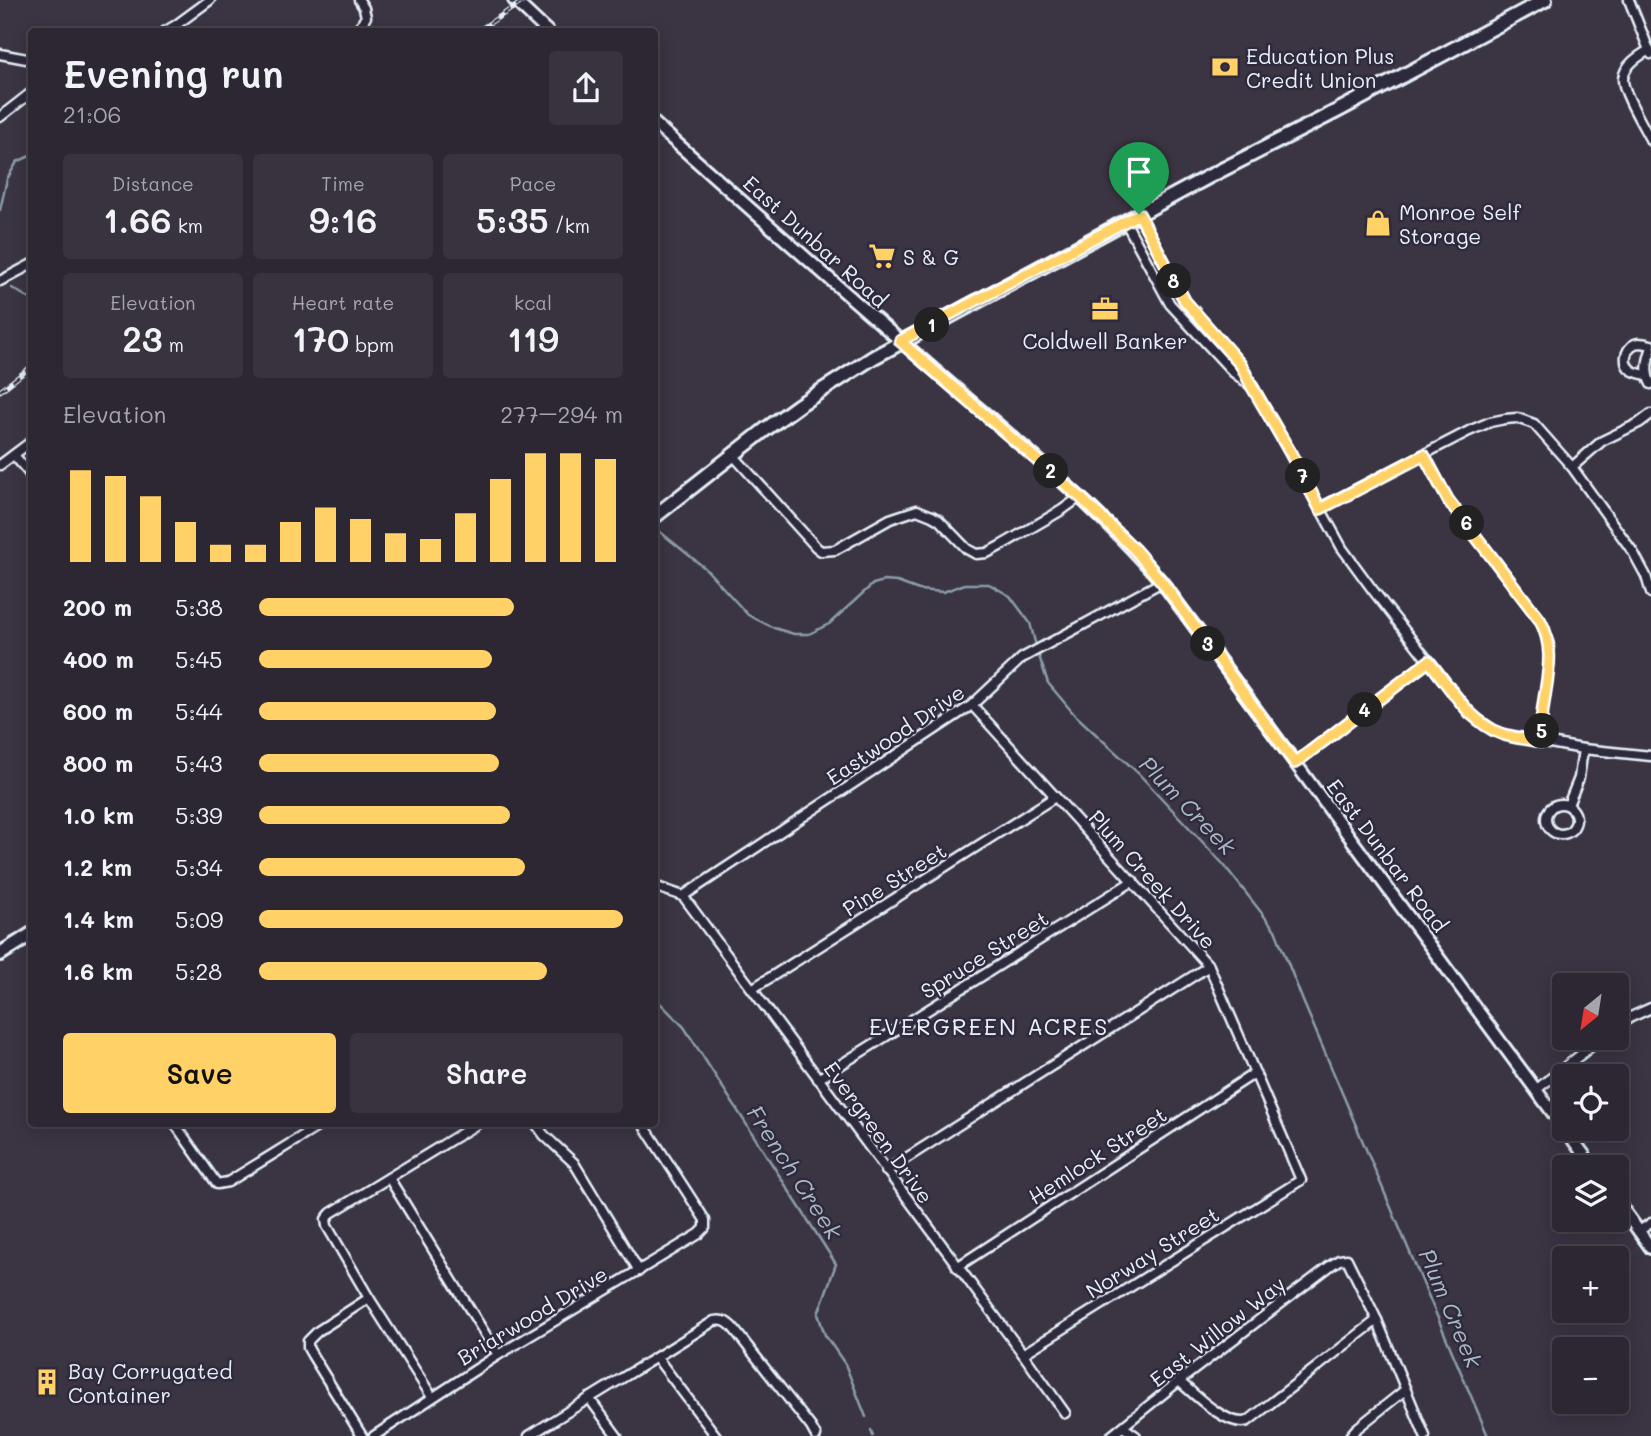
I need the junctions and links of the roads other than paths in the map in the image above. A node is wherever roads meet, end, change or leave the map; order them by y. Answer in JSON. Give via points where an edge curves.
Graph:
{"nodes":[{"id":1,"x":210,"y":0,"type":"edge"},
{"id":2,"x":359,"y":0,"type":"edge"},
{"id":3,"x":514,"y":0,"type":"edge"},
{"id":4,"x":1545,"y":0,"type":"edge"},
{"id":5,"x":1629,"y":0,"type":"edge"},
{"id":6,"x":171,"y":28,"type":"edge"},
{"id":7,"x":359,"y":28,"type":"edge"},
{"id":8,"x":544,"y":28,"type":"edge"},
{"id":9,"x":1650,"y":52,"type":"edge"},
{"id":10,"x":0,"y":54,"type":"edge"},
{"id":11,"x":28,"y":59,"type":"edge"},
{"id":12,"x":28,"y":95,"type":"edge"},
{"id":13,"x":0,"y":117,"type":"edge"},
{"id":14,"x":658,"y":128,"type":"edge"},
{"id":15,"x":1651,"y":141,"type":"edge"},
{"id":16,"x":1139,"y":214,"type":"junction"},
{"id":17,"x":1125,"y":221,"type":"junction"},
{"id":18,"x":28,"y":266,"type":"edge"},
{"id":19,"x":0,"y":281,"type":"edge"},
{"id":20,"x":900,"y":341,"type":"junction"},
{"id":21,"x":1651,"y":348,"type":"edge"},
{"id":22,"x":1649,"y":380,"type":"edge"},
{"id":23,"x":1252,"y":387,"type":"junction"},
{"id":24,"x":1651,"y":414,"type":"edge"},
{"id":25,"x":28,"y":444,"type":"edge"},
{"id":26,"x":14,"y":455,"type":"junction"},
{"id":27,"x":733,"y":455,"type":"junction"},
{"id":28,"x":1424,"y":455,"type":"junction"},
{"id":29,"x":0,"y":465,"type":"edge"},
{"id":30,"x":1572,"y":467,"type":"junction"},
{"id":31,"x":28,"y":472,"type":"edge"},
{"id":32,"x":1080,"y":497,"type":"junction"},
{"id":33,"x":1320,"y":509,"type":"junction"},
{"id":34,"x":658,"y":514,"type":"edge"},
{"id":35,"x":1162,"y":582,"type":"junction"},
{"id":36,"x":1651,"y":593,"type":"edge"},
{"id":37,"x":1429,"y":661,"type":"junction"},
{"id":38,"x":972,"y":705,"type":"junction"},
{"id":39,"x":1540,"y":742,"type":"junction"},
{"id":40,"x":1583,"y":749,"type":"junction"},
{"id":41,"x":1651,"y":756,"type":"edge"},
{"id":42,"x":1295,"y":763,"type":"junction"},
{"id":43,"x":1055,"y":797,"type":"junction"},
{"id":44,"x":1568,"y":805,"type":"dead end"},
{"id":45,"x":1133,"y":881,"type":"junction"},
{"id":46,"x":658,"y":887,"type":"edge"},
{"id":47,"x":683,"y":896,"type":"junction"},
{"id":48,"x":28,"y":936,"type":"edge"},
{"id":49,"x":0,"y":954,"type":"edge"},
{"id":50,"x":1209,"y":966,"type":"junction"},
{"id":51,"x":752,"y":989,"type":"junction"},
{"id":52,"x":1651,"y":1009,"type":"edge"},
{"id":53,"x":1629,"y":1018,"type":"edge"},
{"id":54,"x":1586,"y":1050,"type":"edge"},
{"id":55,"x":1255,"y":1073,"type":"junction"},
{"id":56,"x":818,"y":1079,"type":"junction"},
{"id":57,"x":1536,"y":1089,"type":"junction"},
{"id":58,"x":1552,"y":1111,"type":"edge"},
{"id":59,"x":177,"y":1127,"type":"edge"},
{"id":60,"x":317,"y":1127,"type":"edge"},
{"id":61,"x":472,"y":1127,"type":"edge"},
{"id":62,"x":538,"y":1127,"type":"edge"},
{"id":63,"x":645,"y":1127,"type":"edge"},
{"id":64,"x":886,"y":1171,"type":"junction"},
{"id":65,"x":389,"y":1178,"type":"junction"},
{"id":66,"x":1301,"y":1180,"type":"joint"},
{"id":67,"x":1629,"y":1217,"type":"edge"},
{"id":68,"x":1651,"y":1223,"type":"edge"},
{"id":69,"x":1639,"y":1231,"type":"junction"},
{"id":70,"x":1651,"y":1248,"type":"edge"},
{"id":71,"x":957,"y":1267,"type":"junction"},
{"id":72,"x":639,"y":1271,"type":"junction"},
{"id":73,"x":369,"y":1298,"type":"junction"},
{"id":74,"x":1377,"y":1320,"type":"junction"},
{"id":75,"x":1023,"y":1354,"type":"junction"},
{"id":76,"x":498,"y":1355,"type":"junction"},
{"id":77,"x":657,"y":1358,"type":"junction"},
{"id":78,"x":1179,"y":1381,"type":"junction"},
{"id":79,"x":1405,"y":1390,"type":"junction"},
{"id":80,"x":432,"y":1397,"type":"junction"},
{"id":81,"x":589,"y":1398,"type":"junction"},
{"id":82,"x":1065,"y":1413,"type":"dead end"},
{"id":83,"x":1123,"y":1427,"type":"junction"},
{"id":84,"x":362,"y":1436,"type":"edge"},
{"id":85,"x":374,"y":1436,"type":"edge"},
{"id":86,"x":529,"y":1436,"type":"edge"},
{"id":87,"x":617,"y":1436,"type":"edge"},
{"id":88,"x":716,"y":1436,"type":"edge"},
{"id":89,"x":816,"y":1436,"type":"edge"},
{"id":90,"x":1111,"y":1436,"type":"edge"},
{"id":91,"x":1136,"y":1436,"type":"edge"},
{"id":92,"x":1350,"y":1436,"type":"edge"},
{"id":93,"x":1425,"y":1436,"type":"edge"}],
"edges":[{"from":1,"to":6,"type":"street"},
{"from":2,"to":7,"type":"street","via":[[366,17]]},
{"from":3,"to":8,"type":"street"},
{"from":4,"to":16,"type":"main road"},
{"from":5,"to":9,"type":"street"},
{"from":9,"to":15,"type":"street","via":[[1637,57],[1623,77]]},
{"from":10,"to":11,"type":"street"},
{"from":12,"to":13,"type":"street"},
{"from":14,"to":20,"type":"street","name":"East Dunbar Road"},
{"from":16,"to":17,"type":"main road"},
{"from":16,"to":23,"type":"street","via":[[1185,301],[1241,365]]},
{"from":17,"to":20,"type":"main road"},
{"from":17,"to":23,"type":"street","via":[[1170,304]]},
{"from":18,"to":19,"type":"street"},
{"from":20,"to":27,"type":"main road","via":[[799,405]]},
{"from":20,"to":32,"type":"street","name":"East Dunbar Road"},
{"from":21,"to":22,"type":"street"},
{"from":21,"to":22,"type":"street","via":[[1634,344],[1626,355],[1631,369]]},
{"from":23,"to":33,"type":"street"},
{"from":24,"to":30,"type":"street","via":[[1602,441]]},
{"from":25,"to":26,"type":"street"},
{"from":26,"to":29,"type":"street"},
{"from":26,"to":31,"type":"street"},
{"from":27,"to":32,"type":"street","via":[[821,551],[835,550],[890,519],[917,510],[939,520],[967,549],[976,554],[987,552]]},
{"from":27,"to":34,"type":"main road"},
{"from":28,"to":30,"type":"street","via":[[1490,422],[1517,418],[1534,424]]},
{"from":28,"to":33,"type":"street"},
{"from":28,"to":39,"type":"street","via":[[1448,500],[1544,628],[1549,657]]},
{"from":30,"to":36,"type":"street","via":[[1633,552]]},
{"from":32,"to":35,"type":"street","name":"East Dunbar Road"},
{"from":33,"to":37,"type":"street","via":[[1342,548]]},
{"from":35,"to":38,"type":"street","name":"Eastwood Drive","via":[[1032,652]]},
{"from":35,"to":42,"type":"street","name":"East Dunbar Road"},
{"from":37,"to":39,"type":"street","via":[[1470,714],[1493,730]]},
{"from":37,"to":42,"type":"street"},
{"from":38,"to":43,"type":"street","name":"Plum Creek Drive"},
{"from":38,"to":47,"type":"street","name":"Eastwood Drive"},
{"from":39,"to":40,"type":"street"},
{"from":40,"to":41,"type":"street"},
{"from":40,"to":44,"type":"street","via":[[1579,778]]},
{"from":42,"to":57,"type":"street","name":"East Dunbar Road"},
{"from":43,"to":45,"type":"street","name":"Plum Creek Drive"},
{"from":43,"to":51,"type":"street","name":"Pine Street"},
{"from":45,"to":50,"type":"street","name":"Plum Creek Drive"},
{"from":45,"to":56,"type":"street","name":"Spruce Street"},
{"from":46,"to":47,"type":"street"},
{"from":47,"to":51,"type":"street","name":"Evergreen Drive"},
{"from":48,"to":49,"type":"main road"},
{"from":50,"to":55,"type":"street","name":"Plum Creek Drive"},
{"from":50,"to":64,"type":"street"},
{"from":51,"to":56,"type":"street","name":"Evergreen Drive"},
{"from":52,"to":53,"type":"street"},
{"from":54,"to":57,"type":"street"},
{"from":55,"to":66,"type":"street","name":"Plum Creek Drive"},
{"from":55,"to":71,"type":"street","name":"Hemlock Street"},
{"from":56,"to":64,"type":"street","name":"Evergreen Drive"},
{"from":57,"to":58,"type":"street","name":"East Dunbar Road"},
{"from":59,"to":60,"type":"street","via":[[216,1184],[228,1182]]},
{"from":61,"to":65,"type":"street"},
{"from":62,"to":72,"type":"street","via":[[574,1163]]},
{"from":63,"to":72,"type":"street","name":"Briarwood Drive","via":[[705,1220],[705,1228]]},
{"from":64,"to":71,"type":"street","name":"Evergreen Drive"},
{"from":65,"to":73,"type":"street","via":[[326,1219]]},
{"from":65,"to":76,"type":"street"},
{"from":66,"to":75,"type":"street","name":"Norway Street"},
{"from":67,"to":69,"type":"street"},
{"from":68,"to":69,"type":"street"},
{"from":69,"to":70,"type":"street"},
{"from":71,"to":75,"type":"street","name":"Evergreen Drive"},
{"from":72,"to":76,"type":"street","name":"Briarwood Drive"},
{"from":73,"to":80,"type":"street"},
{"from":73,"to":84,"type":"street","via":[[308,1341]]},
{"from":74,"to":78,"type":"street","via":[[1240,1424]]},
{"from":74,"to":78,"type":"street","name":"East Willow Way","via":[[1347,1259],[1339,1260]]},
{"from":74,"to":79,"type":"street"},
{"from":75,"to":82,"type":"street","name":"Evergreen Drive"},
{"from":76,"to":80,"type":"street","name":"Briarwood Drive"},
{"from":77,"to":81,"type":"street"},
{"from":77,"to":88,"type":"street"},
{"from":77,"to":89,"type":"street","via":[[714,1321],[729,1323]]},
{"from":78,"to":83,"type":"street","name":"East Willow Way"},
{"from":79,"to":92,"type":"street"},
{"from":79,"to":93,"type":"street"},
{"from":80,"to":85,"type":"street","name":"Briarwood Drive"},
{"from":81,"to":86,"type":"street"},
{"from":81,"to":87,"type":"street"},
{"from":83,"to":90,"type":"street","name":"East Willow Way"},
{"from":83,"to":91,"type":"street"}]}
